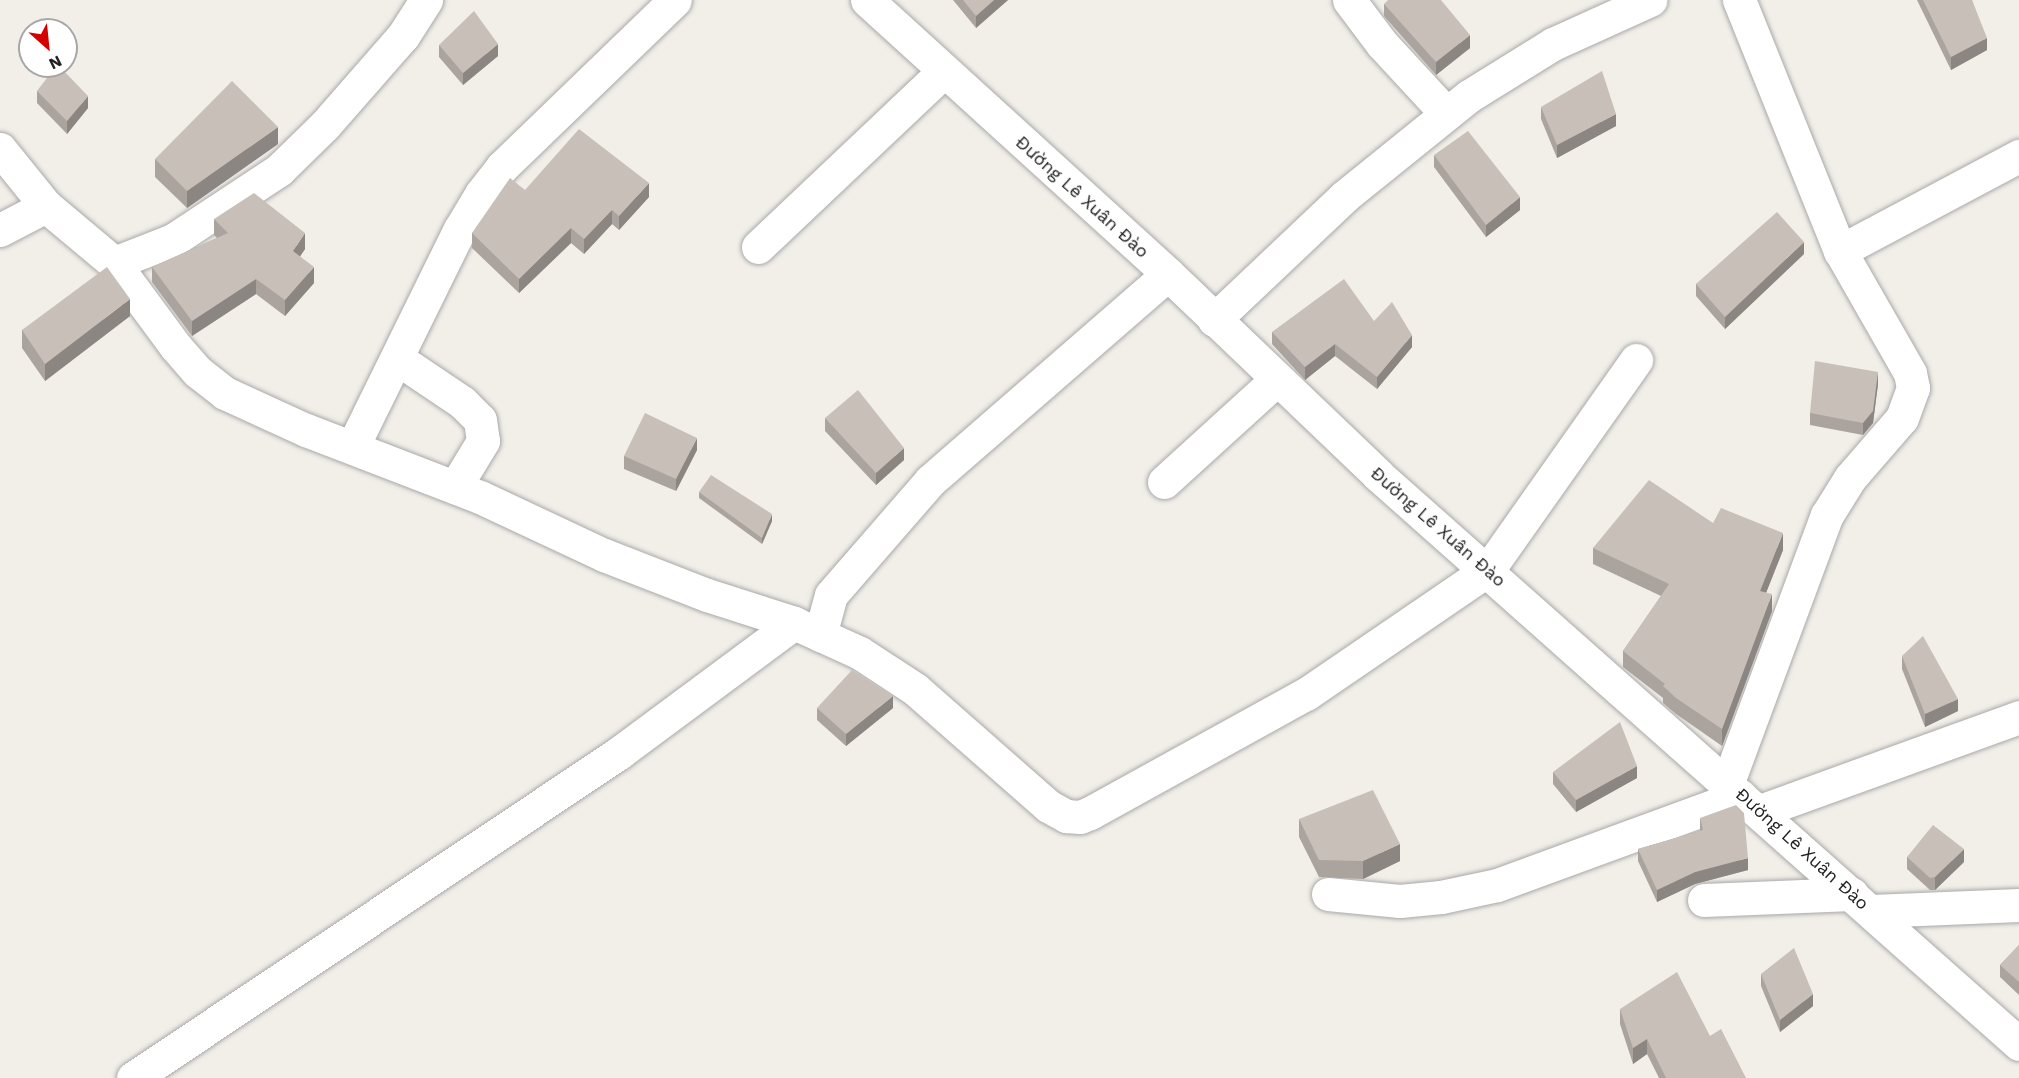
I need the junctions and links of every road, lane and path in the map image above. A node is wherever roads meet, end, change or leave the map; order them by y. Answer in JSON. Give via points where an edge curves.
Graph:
{"nodes":[{"id":1,"x":426,"y":0,"type":"edge"},
{"id":2,"x":675,"y":0,"type":"edge"},
{"id":3,"x":867,"y":0,"type":"edge"},
{"id":4,"x":1349,"y":0,"type":"edge"},
{"id":5,"x":1650,"y":0,"type":"edge"},
{"id":6,"x":1739,"y":0,"type":"edge"},
{"id":7,"x":943,"y":72,"type":"junction"},
{"id":8,"x":1446,"y":113,"type":"junction"},
{"id":9,"x":0,"y":149,"type":"edge"},
{"id":10,"x":2019,"y":156,"type":"edge"},
{"id":11,"x":46,"y":206,"type":"junction"},
{"id":12,"x":0,"y":230,"type":"edge"},
{"id":13,"x":758,"y":247,"type":"dead end"},
{"id":14,"x":1840,"y":251,"type":"junction"},
{"id":15,"x":114,"y":263,"type":"junction"},
{"id":16,"x":1168,"y":274,"type":"junction"},
{"id":17,"x":1214,"y":320,"type":"junction"},
{"id":18,"x":398,"y":358,"type":"junction"},
{"id":19,"x":1636,"y":360,"type":"dead end"},
{"id":20,"x":1277,"y":379,"type":"junction"},
{"id":21,"x":353,"y":446,"type":"junction"},
{"id":22,"x":1164,"y":482,"type":"dead end"},
{"id":23,"x":454,"y":487,"type":"junction"},
{"id":24,"x":1488,"y":570,"type":"junction"},
{"id":25,"x":807,"y":629,"type":"junction"},
{"id":26,"x":2019,"y":717,"type":"edge"},
{"id":27,"x":1743,"y":797,"type":"junction"},
{"id":28,"x":1328,"y":894,"type":"dead end"},
{"id":29,"x":1704,"y":900,"type":"dead end"},
{"id":30,"x":1862,"y":902,"type":"junction"},
{"id":31,"x":2019,"y":905,"type":"edge"},
{"id":32,"x":2019,"y":1044,"type":"edge"},
{"id":33,"x":132,"y":1078,"type":"edge"}],
"edges":[{"from":1,"to":15,"type":"street","via":[[403,36],[326,125],[279,170],[173,240]]},
{"from":2,"to":18,"type":"street","via":[[502,167],[481,194],[459,229]]},
{"from":3,"to":7,"type":"street","name":"Đường Lê Xuân Đào"},
{"from":4,"to":8,"type":"street","via":[[1382,44]]},
{"from":5,"to":8,"type":"street","via":[[1553,44]]},
{"from":6,"to":14,"type":"street"},
{"from":7,"to":13,"type":"street"},
{"from":7,"to":16,"type":"street","name":"Đường Lê Xuân Đào"},
{"from":8,"to":17,"type":"street","via":[[1346,196]]},
{"from":9,"to":11,"type":"street"},
{"from":10,"to":14,"type":"street"},
{"from":11,"to":12,"type":"street"},
{"from":11,"to":15,"type":"street"},
{"from":14,"to":27,"type":"street","via":[[1910,373],[1913,388],[1902,418],[1850,478],[1827,515]]},
{"from":15,"to":21,"type":"street","via":[[198,372],[251,407]]},
{"from":16,"to":17,"type":"street","name":"Đường Lê Xuân Đào"},
{"from":16,"to":25,"type":"street","via":[[930,481],[831,595]]},
{"from":17,"to":20,"type":"street","name":"Đường Lê Xuân Đào"},
{"from":18,"to":21,"type":"street"},
{"from":18,"to":23,"type":"street","via":[[462,402],[480,420],[483,441]]},
{"from":19,"to":24,"type":"street"},
{"from":20,"to":22,"type":"street"},
{"from":20,"to":24,"type":"street","name":"Đường Lê Xuân Đào","via":[[1378,475]]},
{"from":21,"to":23,"type":"street"},
{"from":23,"to":25,"type":"street","via":[[604,555]]},
{"from":24,"to":25,"type":"street","via":[[1306,694],[1080,817],[1066,816],[1048,806],[915,688],[878,663]]},
{"from":24,"to":27,"type":"street","name":"Đường Lê Xuân Đào"},
{"from":25,"to":33,"type":"street"},
{"from":26,"to":27,"type":"street"},
{"from":27,"to":28,"type":"street","via":[[1497,885],[1400,901]]},
{"from":27,"to":30,"type":"street","name":"Đường Lê Xuân Đào"},
{"from":29,"to":30,"type":"street"},
{"from":30,"to":31,"type":"street"},
{"from":30,"to":32,"type":"street","name":"Đường Lê Xuân Đào"}]}
